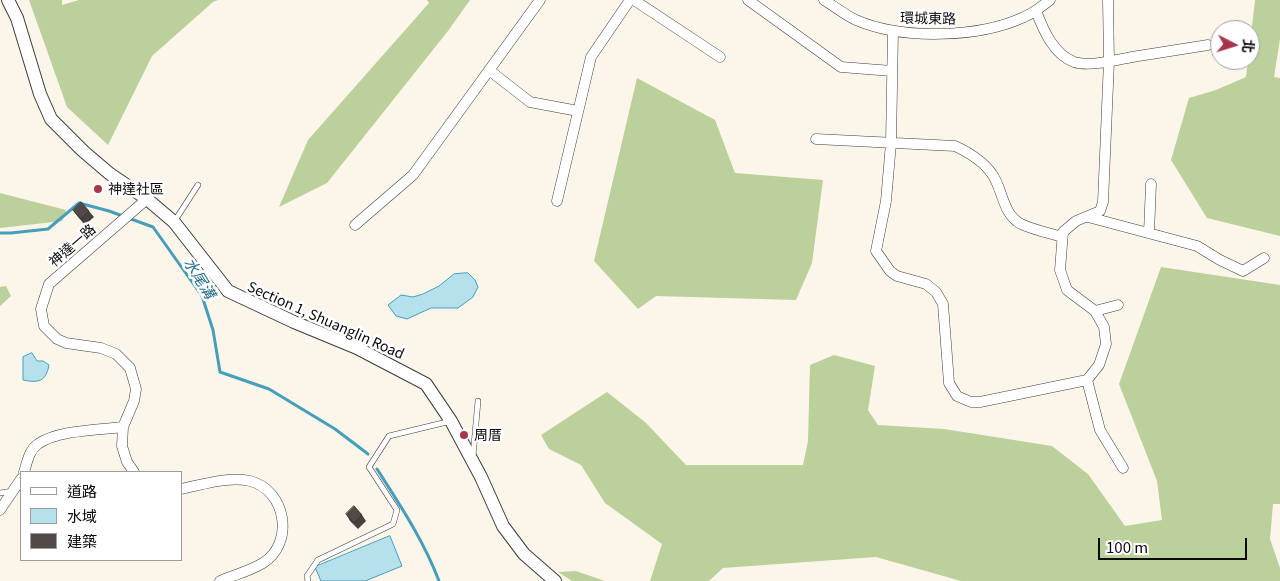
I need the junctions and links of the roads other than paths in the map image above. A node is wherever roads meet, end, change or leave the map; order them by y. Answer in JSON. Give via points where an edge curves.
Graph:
{"nodes":[{"id":1,"x":8,"y":0,"type":"edge"},
{"id":2,"x":540,"y":0,"type":"edge"},
{"id":3,"x":632,"y":0,"type":"edge"},
{"id":4,"x":748,"y":0,"type":"edge"},
{"id":5,"x":824,"y":0,"type":"edge"},
{"id":6,"x":1050,"y":0,"type":"edge"},
{"id":7,"x":1108,"y":0,"type":"edge"},
{"id":8,"x":1036,"y":10,"type":"junction"},
{"id":9,"x":892,"y":31,"type":"junction"},
{"id":10,"x":1208,"y":45,"type":"dead end"},
{"id":11,"x":720,"y":57,"type":"dead end"},
{"id":12,"x":1109,"y":61,"type":"junction"},
{"id":13,"x":489,"y":70,"type":"junction"},
{"id":14,"x":892,"y":71,"type":"junction"},
{"id":15,"x":578,"y":111,"type":"junction"},
{"id":16,"x":816,"y":139,"type":"dead end"},
{"id":17,"x":891,"y":143,"type":"junction"},
{"id":18,"x":1151,"y":184,"type":"dead end"},
{"id":19,"x":198,"y":185,"type":"dead end"},
{"id":20,"x":147,"y":199,"type":"junction"},
{"id":21,"x":557,"y":202,"type":"dead end"},
{"id":22,"x":1088,"y":217,"type":"junction"},
{"id":23,"x":174,"y":222,"type":"junction"},
{"id":24,"x":355,"y":225,"type":"dead end"},
{"id":25,"x":1149,"y":233,"type":"junction"},
{"id":26,"x":1062,"y":237,"type":"junction"},
{"id":27,"x":1264,"y":258,"type":"dead end"},
{"id":28,"x":1118,"y":305,"type":"dead end"},
{"id":29,"x":1095,"y":311,"type":"junction"},
{"id":30,"x":1087,"y":380,"type":"junction"},
{"id":31,"x":478,"y":401,"type":"dead end"},
{"id":32,"x":451,"y":421,"type":"junction"},
{"id":33,"x":123,"y":427,"type":"junction"},
{"id":34,"x":473,"y":462,"type":"junction"},
{"id":35,"x":1123,"y":468,"type":"dead end"},
{"id":36,"x":24,"y":471,"type":"edge"},
{"id":37,"x":133,"y":471,"type":"edge"},
{"id":38,"x":20,"y":480,"type":"edge"},
{"id":39,"x":182,"y":489,"type":"edge"},
{"id":40,"x":13,"y":491,"type":"junction"},
{"id":41,"x":0,"y":493,"type":"edge"},
{"id":42,"x":0,"y":510,"type":"edge"},
{"id":43,"x":220,"y":581,"type":"edge"},
{"id":44,"x":308,"y":581,"type":"edge"},
{"id":45,"x":555,"y":581,"type":"edge"}],
"edges":[{"from":1,"to":20,"type":"street","name":"Section 1, Shuanglin Road","via":[[51,119],[110,174]]},
{"from":2,"to":13,"type":"street"},
{"from":3,"to":11,"type":"street"},
{"from":3,"to":15,"type":"street","via":[[591,57]]},
{"from":4,"to":14,"type":"street","via":[[841,67]]},
{"from":5,"to":9,"type":"street","name":"環城東路","via":[[856,20]]},
{"from":6,"to":8,"type":"street","name":"環城東路"},
{"from":7,"to":12,"type":"street"},
{"from":8,"to":9,"type":"street","name":"環城東路","via":[[990,29],[953,34]]},
{"from":8,"to":12,"type":"street","via":[[1044,33],[1059,52],[1083,63]]},
{"from":9,"to":14,"type":"street"},
{"from":10,"to":12,"type":"street"},
{"from":12,"to":22,"type":"street","via":[[1103,202],[1100,211]]},
{"from":13,"to":15,"type":"street","via":[[530,102]]},
{"from":13,"to":24,"type":"street","via":[[412,175]]},
{"from":14,"to":17,"type":"street"},
{"from":15,"to":21,"type":"street"},
{"from":16,"to":17,"type":"street"},
{"from":17,"to":26,"type":"street","via":[[956,146],[971,154],[994,176],[1013,217],[1021,224]]},
{"from":17,"to":30,"type":"street","via":[[886,201],[876,250],[890,272],[926,284],[943,304],[949,384],[957,396],[980,402]]},
{"from":18,"to":25,"type":"street"},
{"from":19,"to":23,"type":"lane"},
{"from":20,"to":23,"type":"street","name":"Section 1, Shuanglin Road"},
{"from":20,"to":33,"type":"street","name":"神達一路","via":[[49,284],[40,309],[44,326],[57,339],[116,354],[130,368],[136,389]]},
{"from":22,"to":25,"type":"street"},
{"from":22,"to":26,"type":"street","via":[[1076,221],[1063,232]]},
{"from":23,"to":32,"type":"street","name":"Section 1, Shuanglin Road","via":[[228,291],[357,348],[426,384]]},
{"from":25,"to":27,"type":"street","via":[[1197,246],[1243,271]]},
{"from":26,"to":29,"type":"street","via":[[1060,270],[1067,290]]},
{"from":28,"to":29,"type":"street"},
{"from":29,"to":30,"type":"street","via":[[1104,327],[1106,344],[1099,365]]},
{"from":30,"to":35,"type":"street","via":[[1100,430]]},
{"from":31,"to":34,"type":"lane"},
{"from":32,"to":34,"type":"street","name":"Section 1, Shuanglin Road"},
{"from":32,"to":44,"type":"lane","via":[[389,436],[369,467],[397,510],[393,524],[318,560],[307,576]]},
{"from":33,"to":36,"type":"street","via":[[58,435],[36,445]]},
{"from":33,"to":37,"type":"street","name":"神達一路","via":[[122,446]]},
{"from":34,"to":45,"type":"street","name":"Section 1, Shuanglin Road","via":[[503,526],[524,554]]},
{"from":38,"to":40,"type":"street"},
{"from":39,"to":43,"type":"street","via":[[234,480],[250,481],[267,489],[283,515],[281,539],[264,563]]},
{"from":40,"to":41,"type":"lane"},
{"from":40,"to":42,"type":"street"}]}
